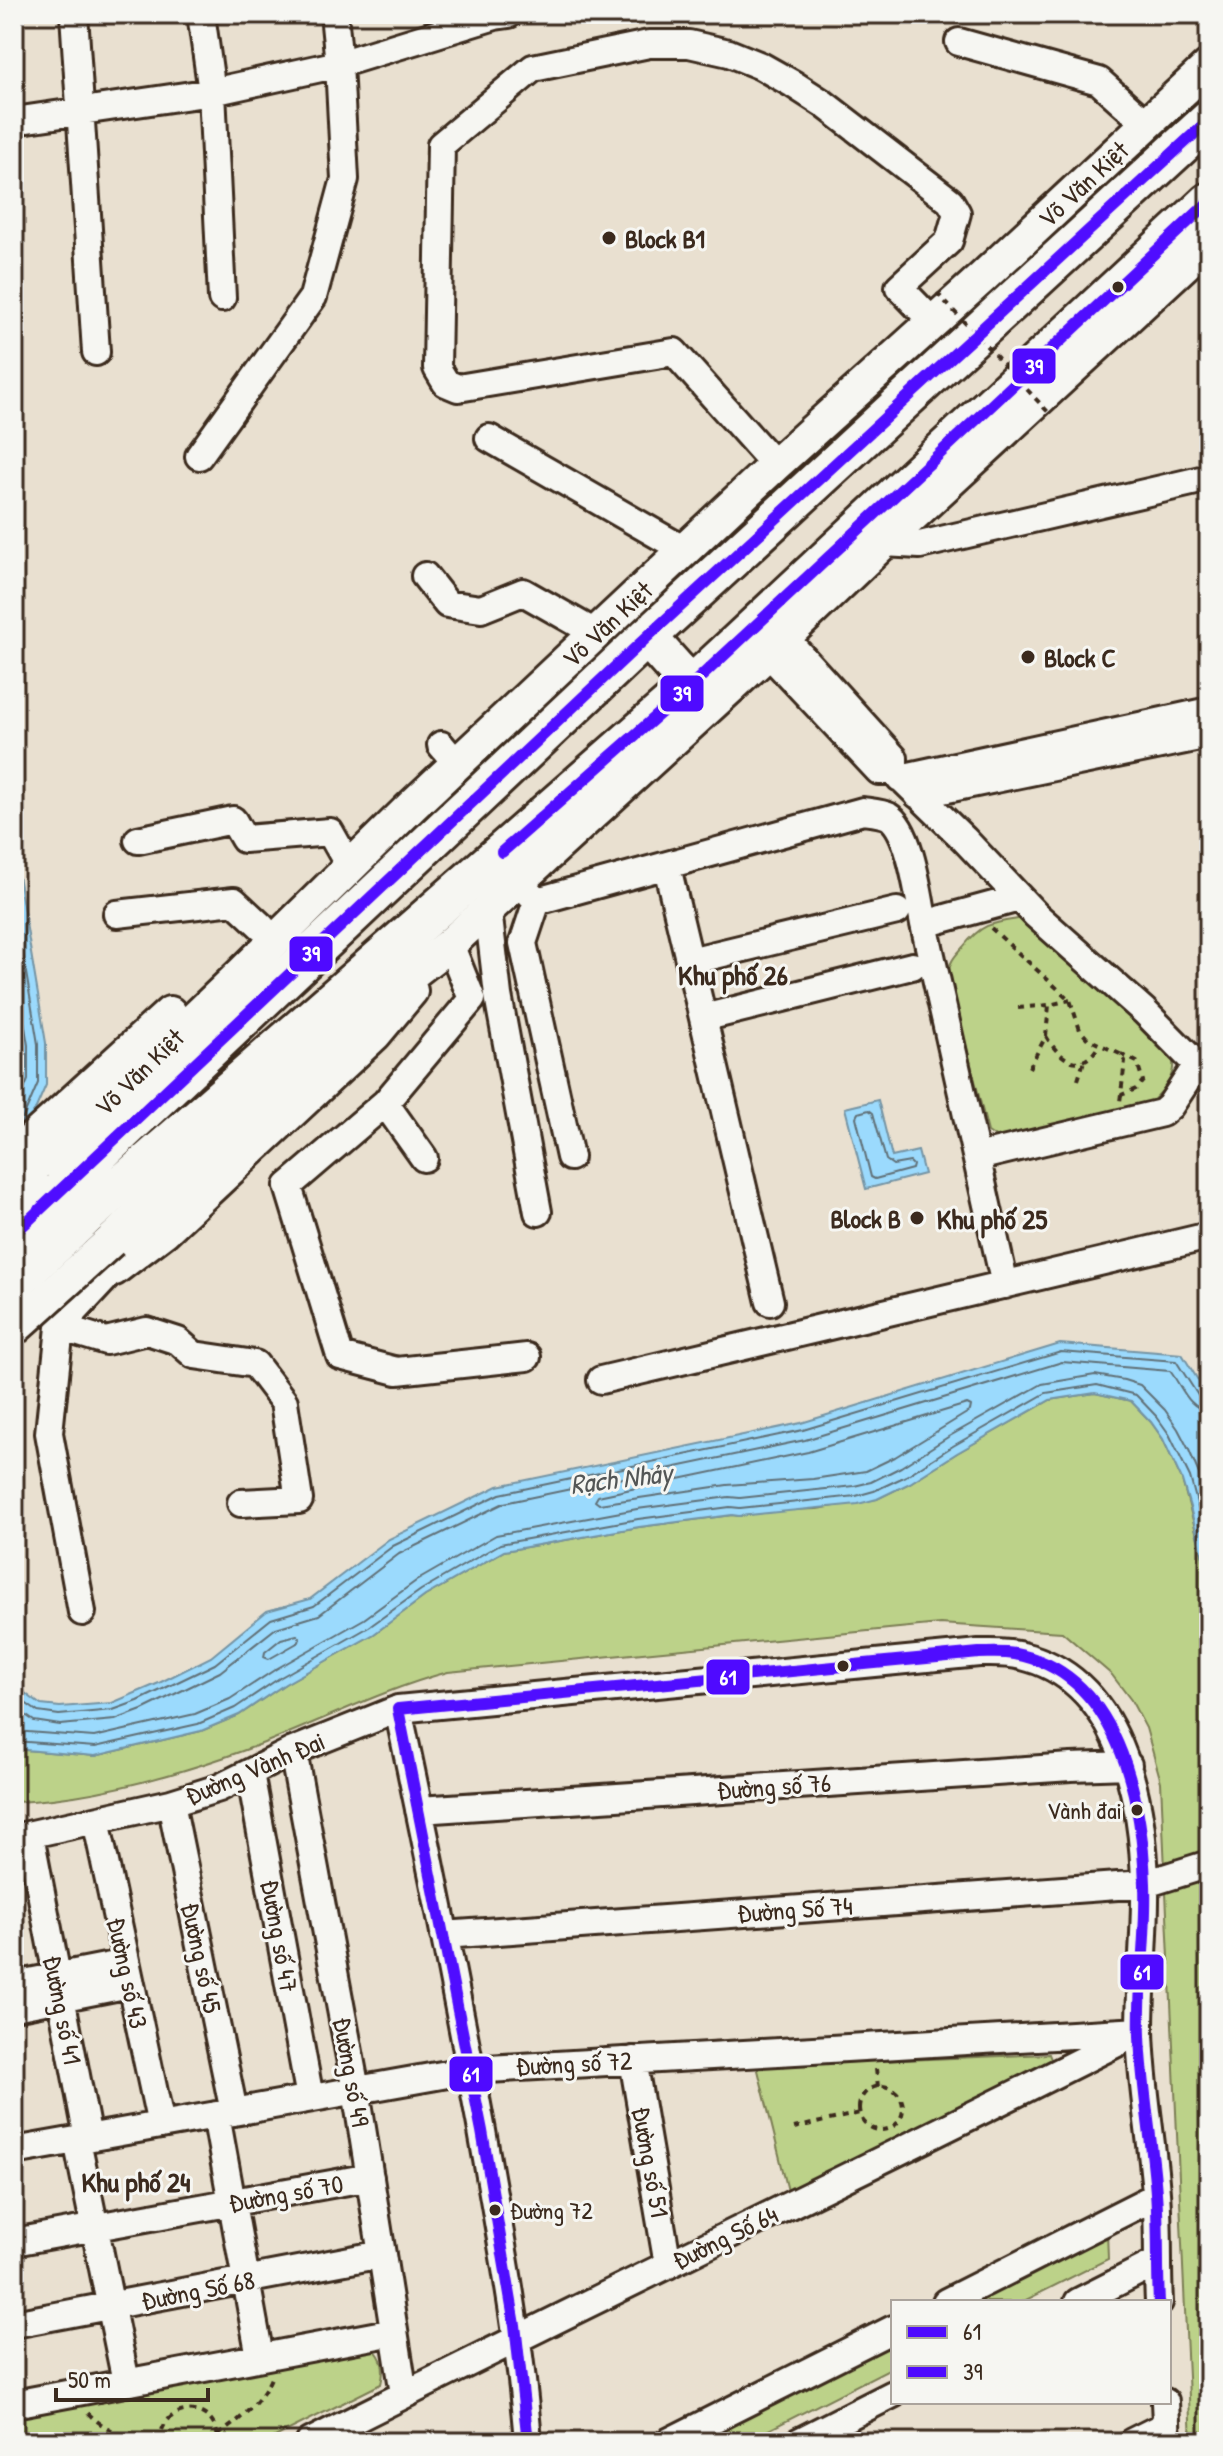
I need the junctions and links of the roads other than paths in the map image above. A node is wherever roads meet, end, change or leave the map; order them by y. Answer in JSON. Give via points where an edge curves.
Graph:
{"nodes":[{"id":1,"x":74,"y":14,"type":"edge"},
{"id":2,"x":201,"y":14,"type":"edge"},
{"id":3,"x":334,"y":14,"type":"edge"},
{"id":4,"x":509,"y":14,"type":"edge"},
{"id":5,"x":959,"y":42,"type":"dead end"},
{"id":6,"x":339,"y":64,"type":"junction"},
{"id":7,"x":1209,"y":66,"type":"edge"},
{"id":8,"x":212,"y":92,"type":"junction"},
{"id":9,"x":82,"y":111,"type":"junction"},
{"id":10,"x":1209,"y":120,"type":"edge"},
{"id":11,"x":14,"y":121,"type":"edge"},
{"id":12,"x":1148,"y":125,"type":"junction"},
{"id":13,"x":1209,"y":202,"type":"edge"},
{"id":14,"x":1209,"y":242,"type":"edge"},
{"id":15,"x":222,"y":298,"type":"dead end"},
{"id":16,"x":935,"y":308,"type":"junction"},
{"id":17,"x":96,"y":352,"type":"dead end"},
{"id":18,"x":489,"y":438,"type":"dead end"},
{"id":19,"x":199,"y":456,"type":"dead end"},
{"id":20,"x":775,"y":465,"type":"junction"},
{"id":21,"x":1209,"y":478,"type":"edge"},
{"id":22,"x":883,"y":543,"type":"junction"},
{"id":23,"x":686,"y":551,"type":"junction"},
{"id":24,"x":425,"y":576,"type":"dead end"},
{"id":25,"x":597,"y":634,"type":"junction"},
{"id":26,"x":647,"y":637,"type":"junction"},
{"id":27,"x":776,"y":645,"type":"junction"},
{"id":28,"x":691,"y":686,"type":"junction"},
{"id":29,"x":1209,"y":711,"type":"edge"},
{"id":30,"x":1209,"y":735,"type":"edge"},
{"id":31,"x":904,"y":781,"type":"junction"},
{"id":32,"x":412,"y":806,"type":"junction"},
{"id":33,"x":138,"y":840,"type":"dead end"},
{"id":34,"x":343,"y":855,"type":"junction"},
{"id":35,"x":667,"y":867,"type":"junction"},
{"id":36,"x":527,"y":891,"type":"junction"},
{"id":37,"x":1019,"y":898,"type":"junction"},
{"id":38,"x":488,"y":909,"type":"junction"},
{"id":39,"x":897,"y":911,"type":"dead end"},
{"id":40,"x":117,"y":914,"type":"dead end"},
{"id":41,"x":924,"y":924,"type":"junction"},
{"id":42,"x":262,"y":927,"type":"junction"},
{"id":43,"x":450,"y":944,"type":"junction"},
{"id":44,"x":690,"y":961,"type":"junction"},
{"id":45,"x":912,"y":966,"type":"dead end"},
{"id":46,"x":703,"y":1018,"type":"junction"},
{"id":47,"x":1203,"y":1071,"type":"edge"},
{"id":48,"x":385,"y":1103,"type":"junction"},
{"id":49,"x":570,"y":1157,"type":"dead end"},
{"id":50,"x":977,"y":1157,"type":"junction"},
{"id":51,"x":424,"y":1158,"type":"dead end"},
{"id":52,"x":538,"y":1212,"type":"dead end"},
{"id":53,"x":70,"y":1213,"type":"edge"},
{"id":54,"x":14,"y":1234,"type":"edge"},
{"id":55,"x":1209,"y":1236,"type":"edge"},
{"id":56,"x":14,"y":1283,"type":"edge"},
{"id":57,"x":1005,"y":1285,"type":"junction"},
{"id":58,"x":770,"y":1302,"type":"dead end"},
{"id":59,"x":60,"y":1327,"type":"junction"},
{"id":60,"x":14,"y":1329,"type":"edge"},
{"id":61,"x":527,"y":1357,"type":"dead end"},
{"id":62,"x":601,"y":1380,"type":"dead end"},
{"id":63,"x":241,"y":1503,"type":"dead end"},
{"id":64,"x":82,"y":1612,"type":"dead end"},
{"id":65,"x":398,"y":1709,"type":"junction"},
{"id":66,"x":293,"y":1751,"type":"junction"},
{"id":67,"x":1128,"y":1765,"type":"junction"},
{"id":68,"x":250,"y":1773,"type":"junction"},
{"id":69,"x":171,"y":1803,"type":"junction"},
{"id":70,"x":419,"y":1810,"type":"junction"},
{"id":71,"x":96,"y":1820,"type":"junction"},
{"id":72,"x":22,"y":1836,"type":"edge"},
{"id":73,"x":1209,"y":1864,"type":"edge"},
{"id":74,"x":1145,"y":1884,"type":"junction"},
{"id":75,"x":444,"y":1935,"type":"junction"},
{"id":76,"x":128,"y":1973,"type":"junction"},
{"id":77,"x":14,"y":1985,"type":"edge"},
{"id":78,"x":58,"y":1987,"type":"junction"},
{"id":79,"x":14,"y":2007,"type":"edge"},
{"id":80,"x":1140,"y":2031,"type":"junction"},
{"id":81,"x":633,"y":2060,"type":"junction"},
{"id":82,"x":470,"y":2070,"type":"junction"},
{"id":83,"x":356,"y":2090,"type":"junction"},
{"id":84,"x":310,"y":2098,"type":"junction"},
{"id":85,"x":225,"y":2114,"type":"junction"},
{"id":86,"x":161,"y":2125,"type":"junction"},
{"id":87,"x":83,"y":2139,"type":"junction"},
{"id":88,"x":14,"y":2151,"type":"edge"},
{"id":89,"x":370,"y":2177,"type":"junction"},
{"id":90,"x":1156,"y":2196,"type":"junction"},
{"id":91,"x":232,"y":2203,"type":"junction"},
{"id":92,"x":95,"y":2228,"type":"junction"},
{"id":93,"x":14,"y":2242,"type":"edge"},
{"id":94,"x":382,"y":2254,"type":"junction"},
{"id":95,"x":1157,"y":2262,"type":"junction"},
{"id":96,"x":668,"y":2265,"type":"junction"},
{"id":97,"x":246,"y":2280,"type":"junction"},
{"id":98,"x":950,"y":2300,"type":"edge"},
{"id":99,"x":1082,"y":2300,"type":"edge"},
{"id":100,"x":1159,"y":2300,"type":"edge"},
{"id":101,"x":111,"y":2306,"type":"junction"},
{"id":102,"x":14,"y":2324,"type":"edge"},
{"id":103,"x":891,"y":2330,"type":"edge"},
{"id":104,"x":394,"y":2332,"type":"junction"},
{"id":105,"x":517,"y":2338,"type":"junction"},
{"id":106,"x":270,"y":2355,"type":"junction"},
{"id":107,"x":126,"y":2382,"type":"junction"},
{"id":108,"x":404,"y":2394,"type":"junction"},
{"id":109,"x":891,"y":2395,"type":"edge"},
{"id":110,"x":14,"y":2404,"type":"edge"},
{"id":111,"x":1166,"y":2423,"type":"edge"},
{"id":112,"x":310,"y":2442,"type":"edge"},
{"id":113,"x":528,"y":2442,"type":"edge"},
{"id":114,"x":668,"y":2442,"type":"edge"},
{"id":115,"x":798,"y":2442,"type":"edge"},
{"id":116,"x":1132,"y":2442,"type":"edge"}],
"edges":[{"from":1,"to":9,"type":"street"},
{"from":2,"to":8,"type":"street"},
{"from":3,"to":6,"type":"street"},
{"from":4,"to":6,"type":"street"},
{"from":5,"to":12,"type":"street","via":[[1099,81]]},
{"from":6,"to":8,"type":"street"},
{"from":6,"to":19,"type":"street","via":[[345,179],[313,297]]},
{"from":7,"to":12,"type":"main road","name":"Võ Văn Kiệt"},
{"from":8,"to":9,"type":"street"},
{"from":8,"to":15,"type":"street"},
{"from":9,"to":11,"type":"street"},
{"from":9,"to":17,"type":"street"},
{"from":10,"to":26,"type":"highway","name":"Võ Văn Kiệt"},
{"from":12,"to":16,"type":"main road","name":"Võ Văn Kiệt"},
{"from":13,"to":28,"type":"highway","name":"Võ Văn Kiệt"},
{"from":14,"to":22,"type":"main road","name":"Võ Văn Kiệt"},
{"from":16,"to":20,"type":"main road","name":"Võ Văn Kiệt"},
{"from":16,"to":20,"type":"street","via":[[899,287],[949,241],[957,213],[950,201],[824,104],[729,53],[689,44],[649,44],[533,68],[441,145],[437,368],[446,383],[458,388],[674,352]]},
{"from":18,"to":23,"type":"street"},
{"from":20,"to":23,"type":"main road","name":"Võ Văn Kiệt"},
{"from":21,"to":22,"type":"street","via":[[920,545]]},
{"from":22,"to":27,"type":"main road","name":"Võ Văn Kiệt"},
{"from":23,"to":25,"type":"main road","name":"Võ Văn Kiệt"},
{"from":24,"to":25,"type":"street","via":[[447,604],[481,609],[523,592]]},
{"from":25,"to":32,"type":"main road","name":"Võ Văn Kiệt","via":[[449,754]]},
{"from":26,"to":28,"type":"highway"},
{"from":26,"to":53,"type":"highway","name":"Võ Văn Kiệt"},
{"from":27,"to":31,"type":"street","via":[[879,771]]},
{"from":27,"to":36,"type":"main road","name":"Võ Văn Kiệt"},
{"from":28,"to":53,"type":"highway","name":"Võ Văn Kiệt"},
{"from":29,"to":31,"type":"street"},
{"from":30,"to":31,"type":"street","via":[[1072,764]]},
{"from":31,"to":37,"type":"street"},
{"from":32,"to":34,"type":"main road"},
{"from":32,"to":53,"type":"main road","name":"Võ Văn Kiệt","via":[[240,975]]},
{"from":33,"to":34,"type":"street","via":[[233,820],[244,839],[330,832]]},
{"from":34,"to":42,"type":"main road"},
{"from":35,"to":36,"type":"street"},
{"from":35,"to":41,"type":"street","via":[[863,811],[888,816],[901,831],[915,871]]},
{"from":35,"to":44,"type":"street"},
{"from":36,"to":38,"type":"main road","name":"Võ Văn Kiệt"},
{"from":36,"to":49,"type":"street","via":[[523,943]]},
{"from":37,"to":41,"type":"street"},
{"from":37,"to":47,"type":"street"},
{"from":38,"to":43,"type":"main road","name":"Võ Văn Kiệt"},
{"from":38,"to":52,"type":"street","via":[[498,995]]},
{"from":39,"to":44,"type":"street"},
{"from":40,"to":42,"type":"street","via":[[234,901]]},
{"from":41,"to":50,"type":"street"},
{"from":42,"to":53,"type":"main road","via":[[33,1138],[20,1183],[25,1208],[55,1259],[74,1269]]},
{"from":43,"to":48,"type":"street","via":[[472,999]]},
{"from":43,"to":53,"type":"main road","name":"Võ Văn Kiệt","via":[[316,1048]]},
{"from":44,"to":46,"type":"street"},
{"from":45,"to":46,"type":"street"},
{"from":46,"to":58,"type":"street"},
{"from":47,"to":50,"type":"street","via":[[1162,1113]]},
{"from":48,"to":51,"type":"street"},
{"from":48,"to":61,"type":"street","via":[[288,1186],[340,1356],[397,1371]]},
{"from":50,"to":57,"type":"street"},
{"from":53,"to":54,"type":"highway","name":"Võ Văn Kiệt","bridge":true},
{"from":53,"to":56,"type":"highway","name":"Võ Văn Kiệt","bridge":true},
{"from":53,"to":59,"type":"street"},
{"from":53,"to":60,"type":"main road","name":"Võ Văn Kiệt","bridge":true},
{"from":55,"to":57,"type":"street"},
{"from":57,"to":62,"type":"street"},
{"from":59,"to":63,"type":"street","via":[[106,1341],[147,1331],[178,1341],[194,1355],[255,1364],[284,1402],[299,1500]]},
{"from":59,"to":64,"type":"street","via":[[49,1433]]},
{"from":65,"to":66,"type":"street","name":"Đường Vành Đai"},
{"from":65,"to":67,"type":"street","name":"Đường Vành Đai","via":[[1005,1653],[1035,1660],[1081,1689],[1099,1710]]},
{"from":65,"to":70,"type":"street"},
{"from":66,"to":68,"type":"street","name":"Đường Vành Đai"},
{"from":66,"to":83,"type":"street","name":"Đường số 49"},
{"from":67,"to":70,"type":"street","name":"Đường số 76"},
{"from":67,"to":74,"type":"street","name":"Đường Vành Đai"},
{"from":68,"to":69,"type":"street","name":"Đường Vành Đai"},
{"from":68,"to":84,"type":"street","name":"Đường số 47"},
{"from":69,"to":71,"type":"street","name":"Đường Vành Đai"},
{"from":69,"to":85,"type":"street","name":"Đường số 45"},
{"from":70,"to":75,"type":"street"},
{"from":71,"to":72,"type":"street","name":"Đường Vành Đai"},
{"from":71,"to":76,"type":"street","name":"Đường số 43"},
{"from":72,"to":78,"type":"street","name":"Đường số 41"},
{"from":73,"to":74,"type":"street","name":"Đường Số 74"},
{"from":74,"to":75,"type":"street","name":"Đường Số 74"},
{"from":74,"to":80,"type":"street","name":"Đường Vành Đai"},
{"from":75,"to":82,"type":"street"},
{"from":76,"to":78,"type":"street"},
{"from":76,"to":86,"type":"street","name":"Đường số 43"},
{"from":77,"to":78,"type":"street"},
{"from":78,"to":79,"type":"street"},
{"from":78,"to":87,"type":"street","name":"Đường số 41"},
{"from":80,"to":81,"type":"street","name":"Đường số 72"},
{"from":80,"to":90,"type":"street","name":"Đường Vành Đai"},
{"from":80,"to":96,"type":"street","name":"Đường Số 64"},
{"from":81,"to":82,"type":"street","name":"Đường số 72"},
{"from":81,"to":96,"type":"street","name":"Đường số 51"},
{"from":82,"to":83,"type":"street","name":"Đường số 72"},
{"from":82,"to":105,"type":"street"},
{"from":83,"to":84,"type":"street","name":"Đường số 72"},
{"from":83,"to":89,"type":"street","name":"Đường số 49"},
{"from":84,"to":85,"type":"street","name":"Đường số 72"},
{"from":85,"to":86,"type":"street","name":"Đường số 72"},
{"from":85,"to":91,"type":"street","name":"Đường số 45"},
{"from":86,"to":87,"type":"street","name":"Đường số 72"},
{"from":87,"to":88,"type":"street","name":"Đường số 72"},
{"from":87,"to":92,"type":"street"},
{"from":89,"to":91,"type":"street","name":"Đường số 70"},
{"from":89,"to":94,"type":"street","name":"Đường số 49"},
{"from":90,"to":95,"type":"street","name":"Đường Vành Đai"},
{"from":90,"to":98,"type":"street"},
{"from":91,"to":92,"type":"street","name":"Đường số 70"},
{"from":91,"to":97,"type":"street","name":"Đường số 45"},
{"from":92,"to":93,"type":"street","name":"Đường số 70"},
{"from":92,"to":101,"type":"street"},
{"from":94,"to":97,"type":"street","name":"Đường Số 68"},
{"from":94,"to":104,"type":"street","name":"Đường số 49"},
{"from":95,"to":99,"type":"street"},
{"from":95,"to":100,"type":"street","name":"Đường Vành Đai"},
{"from":96,"to":105,"type":"street","name":"Đường Số 64"},
{"from":97,"to":101,"type":"street","name":"Đường Số 68"},
{"from":97,"to":106,"type":"street","name":"Đường số 45"},
{"from":101,"to":102,"type":"street","name":"Đường Số 68"},
{"from":101,"to":107,"type":"street"},
{"from":103,"to":114,"type":"street"},
{"from":104,"to":106,"type":"street"},
{"from":104,"to":108,"type":"street","name":"Đường số 49"},
{"from":105,"to":108,"type":"street","name":"Đường Số 64"},
{"from":105,"to":113,"type":"street"},
{"from":106,"to":107,"type":"street"},
{"from":107,"to":110,"type":"street"},
{"from":108,"to":112,"type":"street","name":"Đường Số 64"},
{"from":109,"to":115,"type":"street"},
{"from":111,"to":116,"type":"street"}]}
